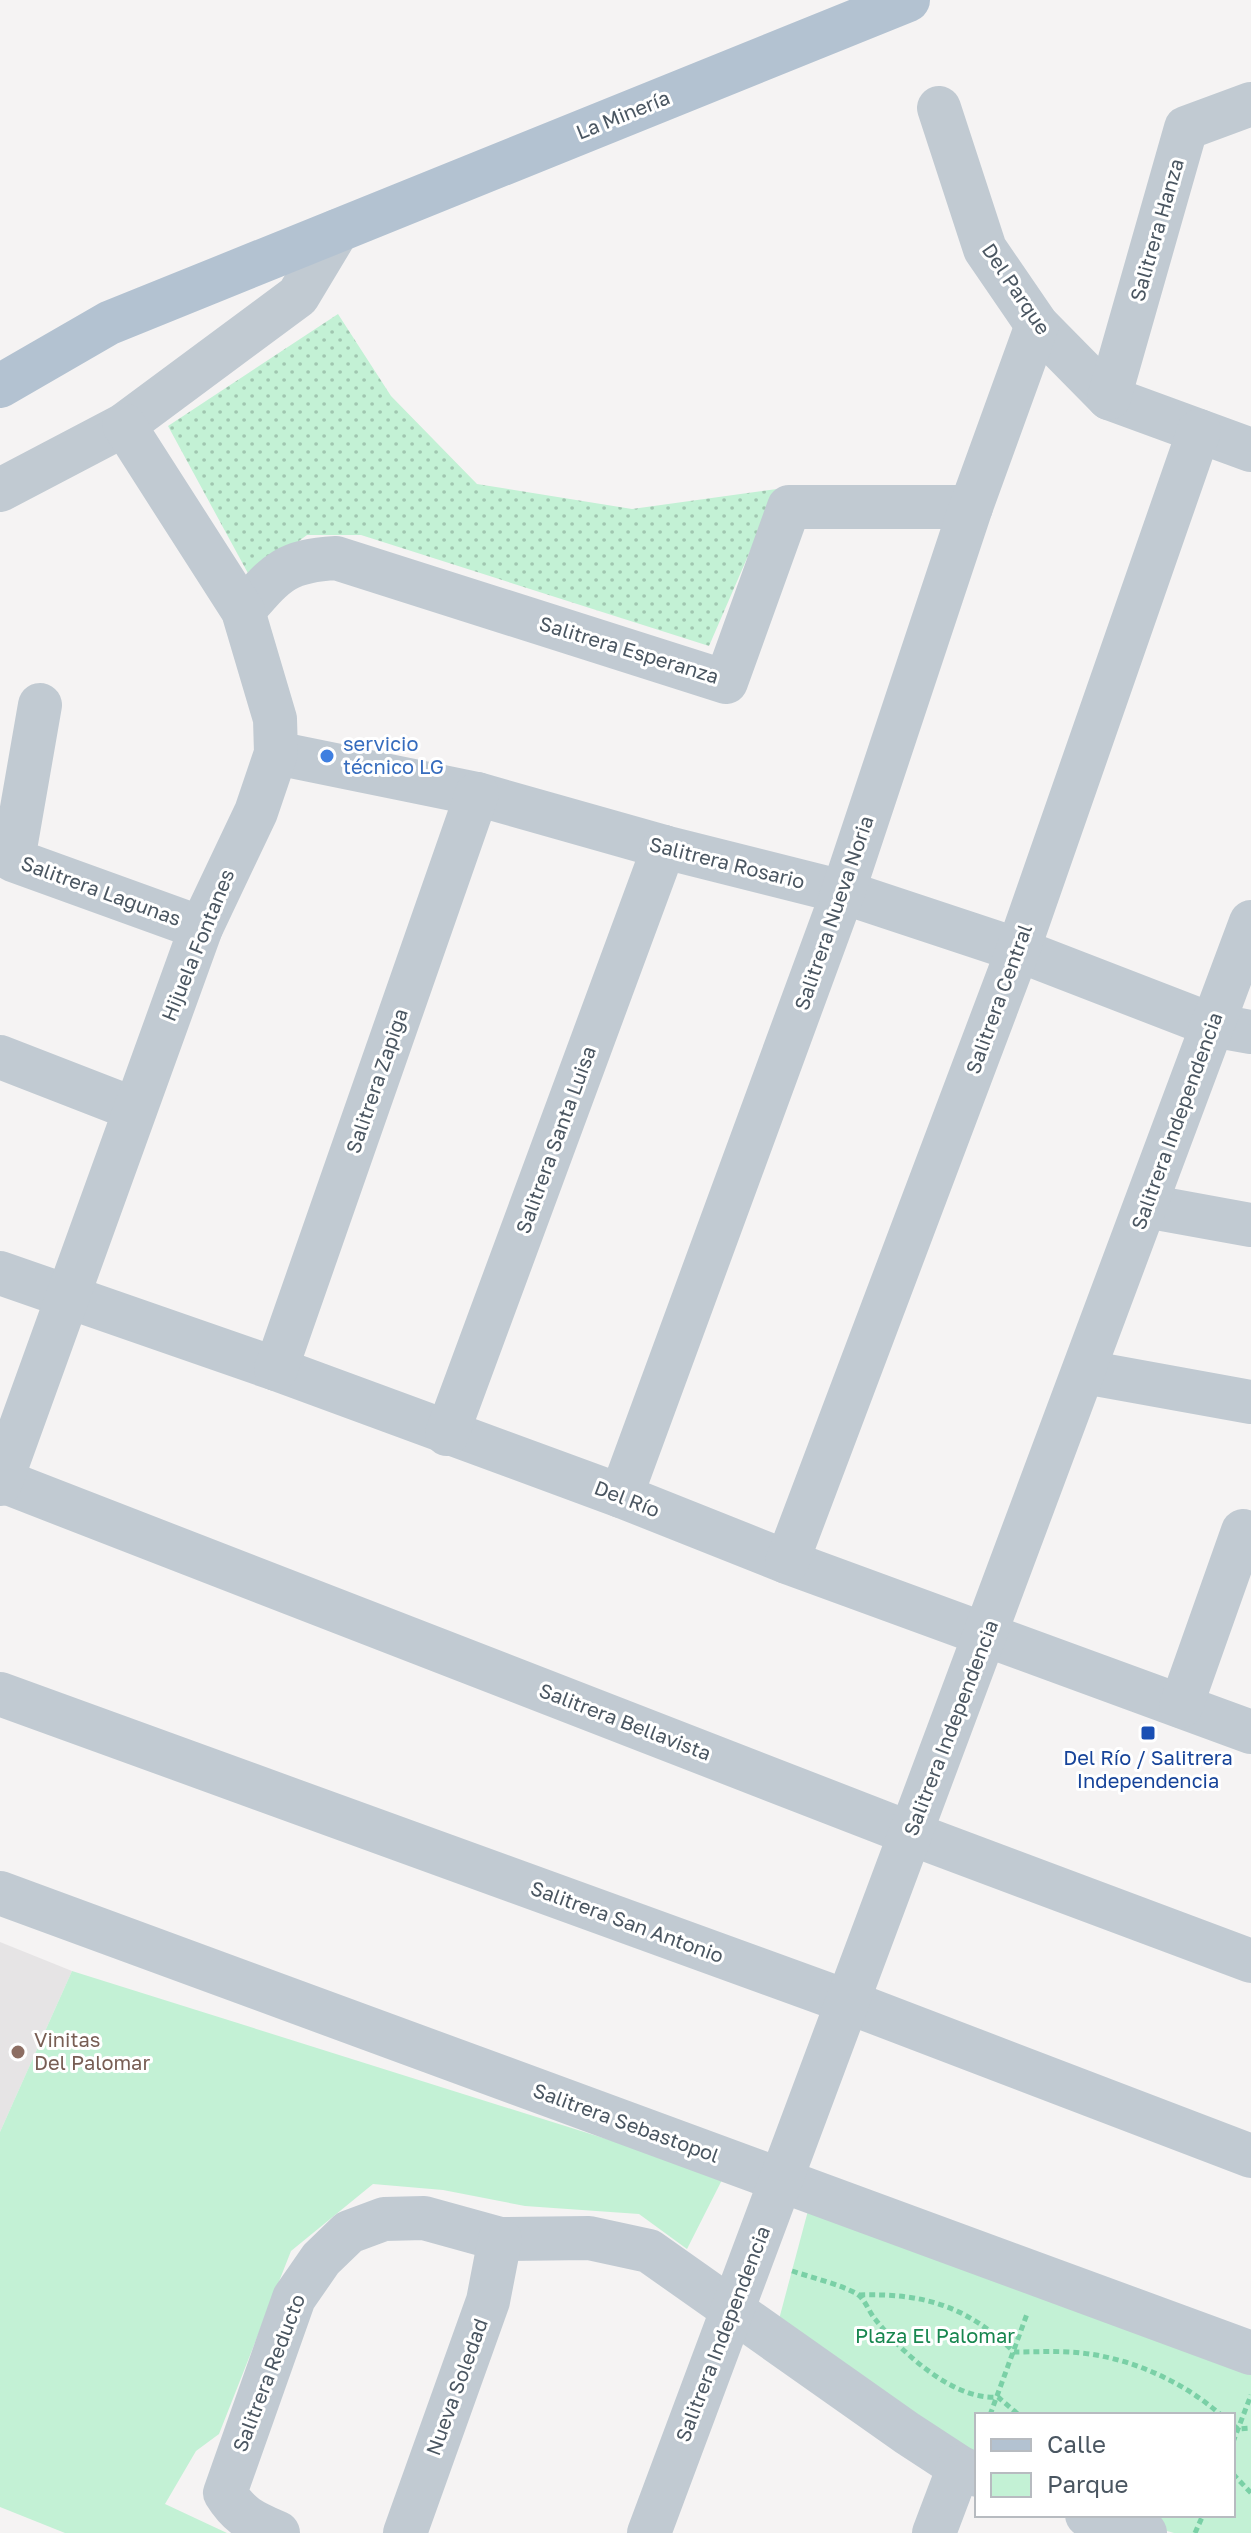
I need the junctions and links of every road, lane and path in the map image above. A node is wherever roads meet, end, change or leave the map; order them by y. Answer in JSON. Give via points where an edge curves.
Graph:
{"nodes":[{"id":1,"x":908,"y":0,"type":"edge"},
{"id":2,"x":1251,"y":104,"type":"edge"},
{"id":3,"x":939,"y":108,"type":"dead end"},
{"id":4,"x":337,"y":231,"type":"junction"},
{"id":5,"x":1037,"y":325,"type":"junction"},
{"id":6,"x":0,"y":386,"type":"edge"},
{"id":7,"x":1109,"y":398,"type":"junction"},
{"id":8,"x":124,"y":425,"type":"junction"},
{"id":9,"x":1199,"y":431,"type":"junction"},
{"id":10,"x":1251,"y":450,"type":"edge"},
{"id":11,"x":0,"y":490,"type":"edge"},
{"id":12,"x":971,"y":507,"type":"junction"},
{"id":13,"x":243,"y":611,"type":"junction"},
{"id":14,"x":40,"y":705,"type":"dead end"},
{"id":15,"x":276,"y":753,"type":"junction"},
{"id":16,"x":477,"y":794,"type":"junction"},
{"id":17,"x":664,"y":847,"type":"junction"},
{"id":18,"x":843,"y":892,"type":"junction"},
{"id":19,"x":1251,"y":922,"type":"edge"},
{"id":20,"x":201,"y":928,"type":"junction"},
{"id":21,"x":1018,"y":950,"type":"junction"},
{"id":22,"x":1232,"y":1028,"type":"edge"},
{"id":23,"x":0,"y":1057,"type":"edge"},
{"id":24,"x":134,"y":1109,"type":"junction"},
{"id":25,"x":1146,"y":1206,"type":"junction"},
{"id":26,"x":1251,"y":1225,"type":"edge"},
{"id":27,"x":0,"y":1273,"type":"edge"},
{"id":28,"x":67,"y":1295,"type":"junction"},
{"id":29,"x":276,"y":1369,"type":"junction"},
{"id":30,"x":1085,"y":1372,"type":"junction"},
{"id":31,"x":1251,"y":1402,"type":"edge"},
{"id":32,"x":447,"y":1434,"type":"junction"},
{"id":33,"x":0,"y":1481,"type":"edge"},
{"id":34,"x":621,"y":1496,"type":"junction"},
{"id":35,"x":1243,"y":1531,"type":"dead end"},
{"id":36,"x":787,"y":1562,"type":"junction"},
{"id":37,"x":986,"y":1635,"type":"junction"},
{"id":38,"x":0,"y":1694,"type":"edge"},
{"id":39,"x":1181,"y":1706,"type":"junction"},
{"id":40,"x":1251,"y":1732,"type":"edge"},
{"id":41,"x":912,"y":1834,"type":"junction"},
{"id":42,"x":0,"y":1893,"type":"edge"},
{"id":43,"x":1251,"y":1961,"type":"edge"},
{"id":44,"x":848,"y":2002,"type":"junction"},
{"id":45,"x":1251,"y":2156,"type":"edge"},
{"id":46,"x":782,"y":2180,"type":"junction"},
{"id":47,"x":500,"y":2239,"type":"junction"},
{"id":48,"x":752,"y":2256,"type":"junction"},
{"id":49,"x":1041,"y":2276,"type":"junction"},
{"id":50,"x":859,"y":2295,"type":"junction"},
{"id":51,"x":732,"y":2308,"type":"junction"},
{"id":52,"x":1014,"y":2352,"type":"junction"},
{"id":53,"x":1251,"y":2353,"type":"edge"},
{"id":54,"x":1251,"y":2394,"type":"edge"},
{"id":55,"x":998,"y":2397,"type":"junction"},
{"id":56,"x":991,"y":2413,"type":"edge"},
{"id":57,"x":1017,"y":2413,"type":"edge"},
{"id":58,"x":1218,"y":2413,"type":"edge"},
{"id":59,"x":1236,"y":2427,"type":"edge"},
{"id":60,"x":1251,"y":2428,"type":"edge"},
{"id":61,"x":968,"y":2471,"type":"edge"},
{"id":62,"x":1235,"y":2476,"type":"edge"},
{"id":63,"x":1251,"y":2493,"type":"edge"},
{"id":64,"x":1093,"y":2517,"type":"edge"},
{"id":65,"x":278,"y":2533,"type":"edge"},
{"id":66,"x":405,"y":2533,"type":"edge"},
{"id":67,"x":649,"y":2533,"type":"edge"},
{"id":68,"x":934,"y":2533,"type":"edge"},
{"id":69,"x":1145,"y":2533,"type":"edge"}],
"edges":[{"from":1,"to":4,"type":"main road","name":"La Minería"},
{"from":2,"to":7,"type":"street","name":"Salitrera Hanza","via":[[1186,128]]},
{"from":3,"to":5,"type":"street","name":"Del Parque","via":[[985,249]]},
{"from":4,"to":6,"type":"main road","name":"La Minería","via":[[109,323]]},
{"from":4,"to":8,"type":"street","via":[[298,296]]},
{"from":5,"to":7,"type":"street","name":"Del Parque"},
{"from":5,"to":12,"type":"street","name":"Salitrera Nueva Noria"},
{"from":7,"to":9,"type":"street","name":"Del Parque"},
{"from":8,"to":11,"type":"street"},
{"from":8,"to":13,"type":"street","name":"Hijuela Fontanes"},
{"from":9,"to":10,"type":"street","name":"Del Parque"},
{"from":9,"to":21,"type":"street","name":"Salitrera Central"},
{"from":12,"to":13,"type":"street","name":"Salitrera Esperanza","via":[[789,507],[726,682],[336,558],[289,565]]},
{"from":12,"to":18,"type":"street","name":"Salitrera Nueva Noria"},
{"from":13,"to":15,"type":"street","name":"Hijuela Fontanes","via":[[275,719]]},
{"from":14,"to":20,"type":"street","name":"Salitrera Lagunas","via":[[13,860]]},
{"from":15,"to":16,"type":"street","name":"Salitrera Rosario"},
{"from":15,"to":20,"type":"street","name":"Hijuela Fontanes","via":[[256,812]]},
{"from":16,"to":17,"type":"street","name":"Salitrera Rosario"},
{"from":16,"to":29,"type":"street","name":"Salitrera Zapiga"},
{"from":17,"to":18,"type":"street","name":"Salitrera Rosario"},
{"from":17,"to":32,"type":"street","name":"Salitrera Santa Luisa"},
{"from":18,"to":21,"type":"street","name":"Salitrera Rosario"},
{"from":18,"to":34,"type":"street","name":"Salitrera Nueva Noria"},
{"from":19,"to":22,"type":"street","name":"Salitrera Independencia"},
{"from":20,"to":24,"type":"street","name":"Hijuela Fontanes"},
{"from":21,"to":22,"type":"street","name":"Salitrera Rosario"},
{"from":21,"to":36,"type":"street","name":"Salitrera Central"},
{"from":22,"to":25,"type":"street","name":"Salitrera Independencia"},
{"from":23,"to":24,"type":"street"},
{"from":24,"to":28,"type":"street","name":"Hijuela Fontanes"},
{"from":25,"to":26,"type":"street"},
{"from":25,"to":30,"type":"street","name":"Salitrera Independencia"},
{"from":27,"to":28,"type":"street","name":"Del Río"},
{"from":28,"to":29,"type":"street","name":"Del Río"},
{"from":28,"to":33,"type":"street","name":"Hijuela Fontanes"},
{"from":29,"to":32,"type":"street","name":"Del Río"},
{"from":30,"to":31,"type":"street"},
{"from":30,"to":37,"type":"street","name":"Salitrera Independencia"},
{"from":32,"to":34,"type":"street","name":"Del Río"},
{"from":33,"to":41,"type":"street","name":"Salitrera Bellavista"},
{"from":34,"to":36,"type":"street","name":"Del Río"},
{"from":35,"to":39,"type":"street"},
{"from":36,"to":37,"type":"street","name":"Del Río"},
{"from":37,"to":39,"type":"street","name":"Del Río"},
{"from":37,"to":41,"type":"street","name":"Salitrera Independencia"},
{"from":38,"to":44,"type":"street","name":"Salitrera San Antonio"},
{"from":39,"to":40,"type":"street","name":"Del Río"},
{"from":41,"to":43,"type":"street","name":"Salitrera Bellavista"},
{"from":41,"to":44,"type":"street","name":"Salitrera Independencia"},
{"from":42,"to":46,"type":"street","name":"Salitrera Sebastopol"},
{"from":44,"to":45,"type":"street","name":"Salitrera San Antonio"},
{"from":44,"to":46,"type":"street","name":"Salitrera Independencia"},
{"from":46,"to":48,"type":"street","name":"Salitrera Independencia"},
{"from":46,"to":49,"type":"street","name":"Salitrera Sebastopol"},
{"from":47,"to":51,"type":"street","name":"Salitrera Reducto","via":[[589,2238],[649,2251]]},
{"from":47,"to":65,"type":"street","name":"Salitrera Reducto","via":[[424,2218],[384,2219],[349,2232],[321,2259],[294,2298],[225,2493],[245,2518]]},
{"from":47,"to":66,"type":"street","name":"Nueva Soledad","via":[[488,2301]]},
{"from":48,"to":50,"type":"path"},
{"from":48,"to":51,"type":"street","name":"Salitrera Independencia"},
{"from":49,"to":52,"type":"path"},
{"from":49,"to":53,"type":"street","name":"Salitrera Sebastopol"},
{"from":50,"to":52,"type":"path","via":[[931,2301],[985,2325]]},
{"from":50,"to":55,"type":"path","via":[[894,2340],[937,2377],[969,2394]]},
{"from":51,"to":61,"type":"street","name":"Salitrera Reducto"},
{"from":51,"to":67,"type":"street","name":"Salitrera Independencia"},
{"from":52,"to":55,"type":"path"},
{"from":52,"to":58,"type":"path","via":[[1097,2355],[1136,2366],[1188,2390]]},
{"from":54,"to":59,"type":"path"},
{"from":55,"to":56,"type":"path"},
{"from":55,"to":57,"type":"path"},
{"from":59,"to":60,"type":"path"},
{"from":61,"to":68,"type":"street"},
{"from":62,"to":63,"type":"path"},
{"from":64,"to":69,"type":"street"}]}
